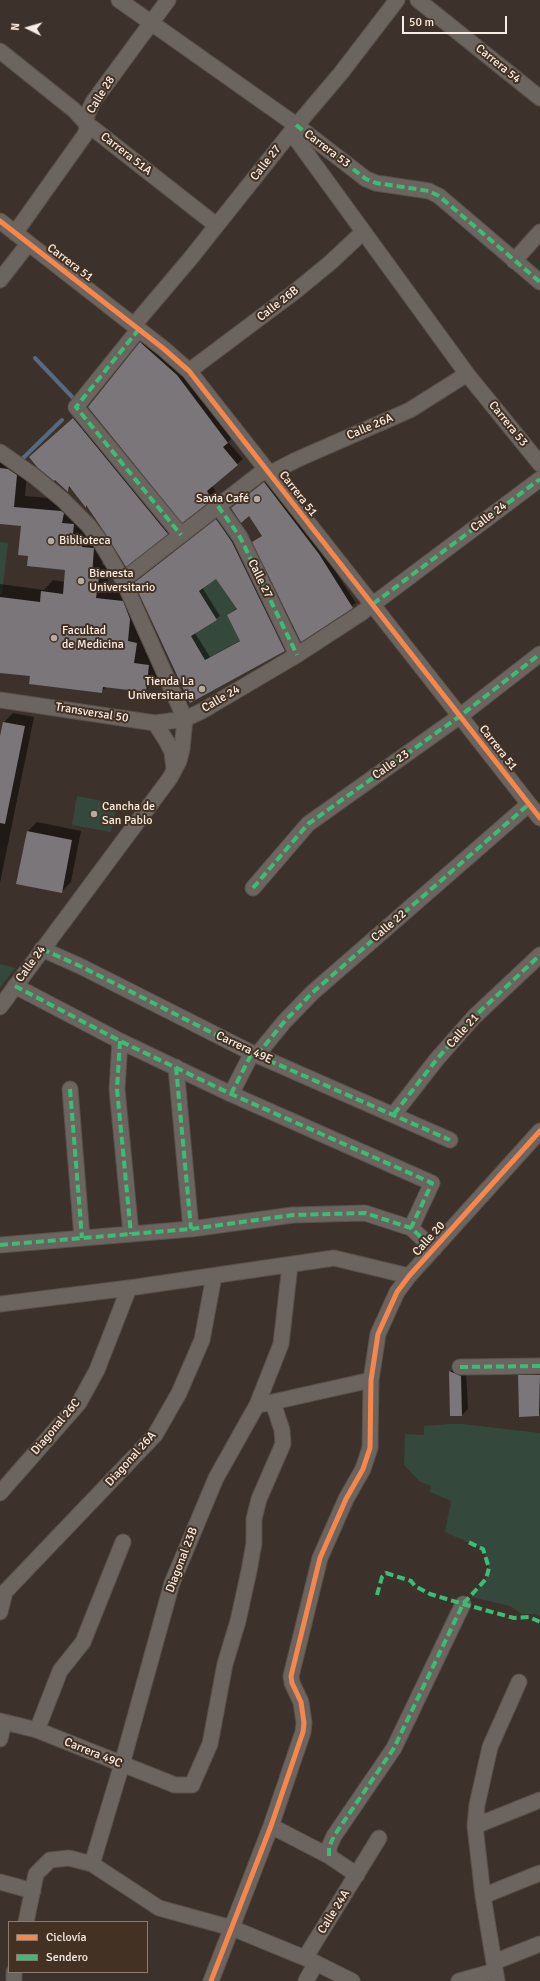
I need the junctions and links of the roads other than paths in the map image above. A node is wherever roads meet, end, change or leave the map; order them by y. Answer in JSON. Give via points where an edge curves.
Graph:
{"nodes":[{"id":1,"x":119,"y":0,"type":"edge"},
{"id":2,"x":168,"y":0,"type":"edge"},
{"id":3,"x":397,"y":0,"type":"edge"},
{"id":4,"x":418,"y":0,"type":"edge"},
{"id":5,"x":151,"y":23,"type":"junction"},
{"id":6,"x":0,"y":51,"type":"edge"},
{"id":7,"x":540,"y":98,"type":"edge"},
{"id":8,"x":86,"y":122,"type":"junction"},
{"id":9,"x":293,"y":129,"type":"junction"},
{"id":10,"x":0,"y":221,"type":"edge"},
{"id":11,"x":216,"y":225,"type":"junction"},
{"id":12,"x":363,"y":232,"type":"junction"},
{"id":13,"x":540,"y":232,"type":"edge"},
{"id":14,"x":15,"y":233,"type":"junction"},
{"id":15,"x":28,"y":244,"type":"junction"},
{"id":16,"x":514,"y":261,"type":"junction"},
{"id":17,"x":0,"y":280,"type":"edge"},
{"id":18,"x":540,"y":282,"type":"edge"},
{"id":19,"x":136,"y":327,"type":"junction"},
{"id":20,"x":189,"y":371,"type":"junction"},
{"id":21,"x":468,"y":374,"type":"junction"},
{"id":22,"x":0,"y":452,"type":"edge"},
{"id":23,"x":540,"y":464,"type":"edge"},
{"id":24,"x":268,"y":472,"type":"junction"},
{"id":25,"x":540,"y":479,"type":"edge"},
{"id":26,"x":218,"y":506,"type":"junction"},
{"id":27,"x":182,"y":535,"type":"junction"},
{"id":28,"x":123,"y":580,"type":"junction"},
{"id":29,"x":373,"y":604,"type":"junction"},
{"id":30,"x":540,"y":654,"type":"edge"},
{"id":31,"x":297,"y":655,"type":"junction"},
{"id":32,"x":0,"y":700,"type":"edge"},
{"id":33,"x":460,"y":716,"type":"junction"},
{"id":34,"x":185,"y":719,"type":"junction"},
{"id":35,"x":156,"y":723,"type":"junction"},
{"id":36,"x":174,"y":770,"type":"junction"},
{"id":37,"x":535,"y":808,"type":"edge"},
{"id":38,"x":253,"y":888,"type":"dead end"},
{"id":39,"x":42,"y":949,"type":"junction"},
{"id":40,"x":540,"y":955,"type":"edge"},
{"id":41,"x":15,"y":986,"type":"junction"},
{"id":42,"x":0,"y":1006,"type":"edge"},
{"id":43,"x":120,"y":1041,"type":"junction"},
{"id":44,"x":254,"y":1054,"type":"junction"},
{"id":45,"x":176,"y":1067,"type":"junction"},
{"id":46,"x":70,"y":1089,"type":"dead end"},
{"id":47,"x":231,"y":1094,"type":"junction"},
{"id":48,"x":394,"y":1114,"type":"junction"},
{"id":49,"x":539,"y":1135,"type":"edge"},
{"id":50,"x":450,"y":1140,"type":"dead end"},
{"id":51,"x":411,"y":1228,"type":"junction"},
{"id":52,"x":191,"y":1229,"type":"junction"},
{"id":53,"x":131,"y":1234,"type":"junction"},
{"id":54,"x":82,"y":1238,"type":"junction"},
{"id":55,"x":0,"y":1245,"type":"edge"},
{"id":56,"x":434,"y":1249,"type":"junction"},
{"id":57,"x":290,"y":1265,"type":"junction"},
{"id":58,"x":214,"y":1276,"type":"junction"},
{"id":59,"x":409,"y":1276,"type":"junction"},
{"id":60,"x":129,"y":1288,"type":"junction"},
{"id":61,"x":0,"y":1304,"type":"edge"},
{"id":62,"x":540,"y":1366,"type":"edge"},
{"id":63,"x":460,"y":1367,"type":"dead end"},
{"id":64,"x":371,"y":1380,"type":"junction"},
{"id":65,"x":273,"y":1403,"type":"junction"},
{"id":66,"x":258,"y":1405,"type":"junction"},
{"id":67,"x":0,"y":1493,"type":"edge"},
{"id":68,"x":123,"y":1542,"type":"dead end"},
{"id":69,"x":2,"y":1590,"type":"edge"},
{"id":70,"x":463,"y":1604,"type":"dead end"},
{"id":71,"x":0,"y":1612,"type":"edge"},
{"id":72,"x":519,"y":1682,"type":"dead end"},
{"id":73,"x":2,"y":1721,"type":"edge"},
{"id":74,"x":37,"y":1730,"type":"junction"},
{"id":75,"x":0,"y":1739,"type":"edge"},
{"id":76,"x":122,"y":1764,"type":"junction"},
{"id":77,"x":540,"y":1800,"type":"edge"},
{"id":78,"x":271,"y":1826,"type":"junction"},
{"id":79,"x":475,"y":1826,"type":"junction"},
{"id":80,"x":379,"y":1838,"type":"dead end"},
{"id":81,"x":329,"y":1856,"type":"junction"},
{"id":82,"x":92,"y":1864,"type":"junction"},
{"id":83,"x":540,"y":1873,"type":"edge"},
{"id":84,"x":357,"y":1875,"type":"junction"},
{"id":85,"x":0,"y":1882,"type":"edge"},
{"id":86,"x":33,"y":1891,"type":"junction"},
{"id":87,"x":483,"y":1896,"type":"junction"},
{"id":88,"x":26,"y":1921,"type":"edge"},
{"id":89,"x":232,"y":1928,"type":"junction"},
{"id":90,"x":540,"y":1944,"type":"edge"},
{"id":91,"x":310,"y":1961,"type":"junction"},
{"id":92,"x":496,"y":1971,"type":"edge"},
{"id":93,"x":211,"y":1981,"type":"edge"},
{"id":94,"x":306,"y":1981,"type":"edge"},
{"id":95,"x":352,"y":1981,"type":"edge"},
{"id":96,"x":459,"y":1981,"type":"edge"}],
"edges":[{"from":1,"to":5,"type":"street","name":"Carrera 53"},
{"from":2,"to":5,"type":"street","name":"Calle 28"},
{"from":3,"to":9,"type":"street","name":"Calle 27","via":[[341,73]]},
{"from":4,"to":7,"type":"street","name":"Carrera 54"},
{"from":5,"to":8,"type":"street","name":"Calle 28","via":[[93,102]]},
{"from":5,"to":9,"type":"street","name":"Carrera 53"},
{"from":6,"to":8,"type":"street","name":"Carrera 51A"},
{"from":8,"to":11,"type":"street","name":"Carrera 51A"},
{"from":8,"to":14,"type":"street","name":"Calle 28","via":[[87,130],[84,136]]},
{"from":9,"to":11,"type":"street","name":"Calle 27"},
{"from":9,"to":12,"type":"street","name":"Carrera 53"},
{"from":9,"to":16,"type":"street","name":"Carrera 53","via":[[366,179],[376,183],[429,191],[439,196]]},
{"from":10,"to":14,"type":"street","name":"Carrera 51"},
{"from":11,"to":19,"type":"street","name":"Calle 27"},
{"from":12,"to":20,"type":"street","name":"Calle 26B","via":[[297,290]]},
{"from":12,"to":21,"type":"street","name":"Carrera 53"},
{"from":13,"to":16,"type":"street"},
{"from":14,"to":15,"type":"street","name":"Carrera 51"},
{"from":15,"to":17,"type":"street"},
{"from":15,"to":19,"type":"street","name":"Carrera 51"},
{"from":16,"to":18,"type":"street","name":"Carrera 53"},
{"from":19,"to":20,"type":"street","name":"Carrera 51"},
{"from":19,"to":27,"type":"street","name":"Calle 27","via":[[76,407]]},
{"from":20,"to":24,"type":"street","name":"Carrera 51"},
{"from":21,"to":23,"type":"street","name":"Carrera 53"},
{"from":21,"to":24,"type":"street","name":"Calle 26A","via":[[410,410]]},
{"from":22,"to":28,"type":"street","via":[[52,490],[88,525]]},
{"from":24,"to":26,"type":"street","name":"Calle 26A"},
{"from":24,"to":29,"type":"street","name":"Carrera 51"},
{"from":25,"to":29,"type":"street","name":"Calle 24"},
{"from":26,"to":27,"type":"street","name":"Calle 26A"},
{"from":26,"to":31,"type":"street","name":"Calle 27","via":[[240,538]]},
{"from":27,"to":28,"type":"street","name":"Calle 26A"},
{"from":28,"to":34,"type":"street"},
{"from":29,"to":31,"type":"street","name":"Calle 24"},
{"from":29,"to":33,"type":"street","name":"Carrera 51"},
{"from":30,"to":33,"type":"street","name":"Calle 23"},
{"from":31,"to":34,"type":"street","name":"Calle 24"},
{"from":32,"to":35,"type":"street","name":"Transversal 50"},
{"from":33,"to":37,"type":"street","name":"Carrera 51"},
{"from":33,"to":38,"type":"street","name":"Calle 23","via":[[308,824]]},
{"from":34,"to":35,"type":"street","name":"Transversal 50"},
{"from":34,"to":36,"type":"street","name":"Calle 24","via":[[182,749]]},
{"from":35,"to":36,"type":"street","via":[[172,752]]},
{"from":36,"to":39,"type":"street","name":"Calle 24"},
{"from":37,"to":44,"type":"street","name":"Calle 22","via":[[312,993]]},
{"from":39,"to":41,"type":"street","name":"Calle 24"},
{"from":39,"to":44,"type":"street","name":"Carrera 49E"},
{"from":40,"to":48,"type":"street","name":"Calle 21","via":[[474,1017]]},
{"from":41,"to":42,"type":"street","name":"Calle 24"},
{"from":41,"to":43,"type":"street"},
{"from":43,"to":45,"type":"street"},
{"from":43,"to":53,"type":"street","via":[[117,1089]]},
{"from":44,"to":47,"type":"street","name":"Calle 22"},
{"from":44,"to":48,"type":"street","name":"Carrera 49E"},
{"from":45,"to":47,"type":"street"},
{"from":45,"to":52,"type":"street"},
{"from":46,"to":54,"type":"street"},
{"from":47,"to":51,"type":"street","via":[[432,1184]]},
{"from":48,"to":50,"type":"street","name":"Carrera 49E"},
{"from":49,"to":56,"type":"street","name":"Calle 20"},
{"from":51,"to":52,"type":"street","via":[[365,1213],[292,1215]]},
{"from":51,"to":56,"type":"street"},
{"from":52,"to":53,"type":"street"},
{"from":53,"to":54,"type":"street"},
{"from":54,"to":55,"type":"street"},
{"from":56,"to":59,"type":"street","name":"Calle 20"},
{"from":57,"to":58,"type":"street"},
{"from":57,"to":59,"type":"street","via":[[334,1258]]},
{"from":57,"to":66,"type":"street","name":"Diagonal 23B","via":[[281,1344]]},
{"from":58,"to":60,"type":"street"},
{"from":58,"to":69,"type":"street","name":"Diagonal 26A","via":[[202,1340],[179,1393],[155,1435]]},
{"from":59,"to":64,"type":"street","name":"Calle 20","via":[[397,1292],[378,1334]]},
{"from":60,"to":61,"type":"street"},
{"from":60,"to":67,"type":"street","name":"Diagonal 26C","via":[[98,1370],[79,1403]]},
{"from":62,"to":63,"type":"street"},
{"from":64,"to":65,"type":"street"},
{"from":64,"to":78,"type":"street","name":"Calle 20","via":[[370,1448],[363,1469],[320,1558],[291,1676],[301,1702],[303,1732]]},
{"from":65,"to":66,"type":"street"},
{"from":65,"to":76,"type":"street","name":"Carrera 49C","via":[[282,1430],[283,1444],[255,1512],[254,1544],[249,1571],[225,1664],[210,1744],[192,1786],[175,1785]]},
{"from":66,"to":76,"type":"street","name":"Diagonal 23B","via":[[216,1478],[172,1583]]},
{"from":68,"to":74,"type":"street","via":[[84,1642],[60,1671]]},
{"from":69,"to":71,"type":"street","name":"Diagonal 26A"},
{"from":70,"to":81,"type":"street","via":[[394,1748],[334,1836],[329,1847]]},
{"from":72,"to":79,"type":"street","via":[[490,1747]]},
{"from":73,"to":74,"type":"street","name":"Carrera 49C"},
{"from":73,"to":75,"type":"street"},
{"from":74,"to":76,"type":"street","name":"Carrera 49C"},
{"from":76,"to":82,"type":"street","name":"Diagonal 23B"},
{"from":77,"to":79,"type":"street"},
{"from":78,"to":81,"type":"street"},
{"from":78,"to":89,"type":"street","name":"Calle 20"},
{"from":79,"to":87,"type":"street"},
{"from":80,"to":84,"type":"street","name":"Calle 24A"},
{"from":81,"to":84,"type":"street"},
{"from":82,"to":86,"type":"street","via":[[69,1858],[50,1860],[36,1874]]},
{"from":82,"to":89,"type":"street","via":[[158,1908]]},
{"from":83,"to":87,"type":"street"},
{"from":84,"to":91,"type":"street","name":"Calle 24A"},
{"from":85,"to":86,"type":"street"},
{"from":86,"to":88,"type":"street"},
{"from":87,"to":92,"type":"street"},
{"from":89,"to":91,"type":"street"},
{"from":89,"to":93,"type":"street","name":"Calle 20"},
{"from":90,"to":92,"type":"street"},
{"from":91,"to":94,"type":"street","name":"Calle 24A"},
{"from":91,"to":95,"type":"street"},
{"from":92,"to":96,"type":"street"}]}
